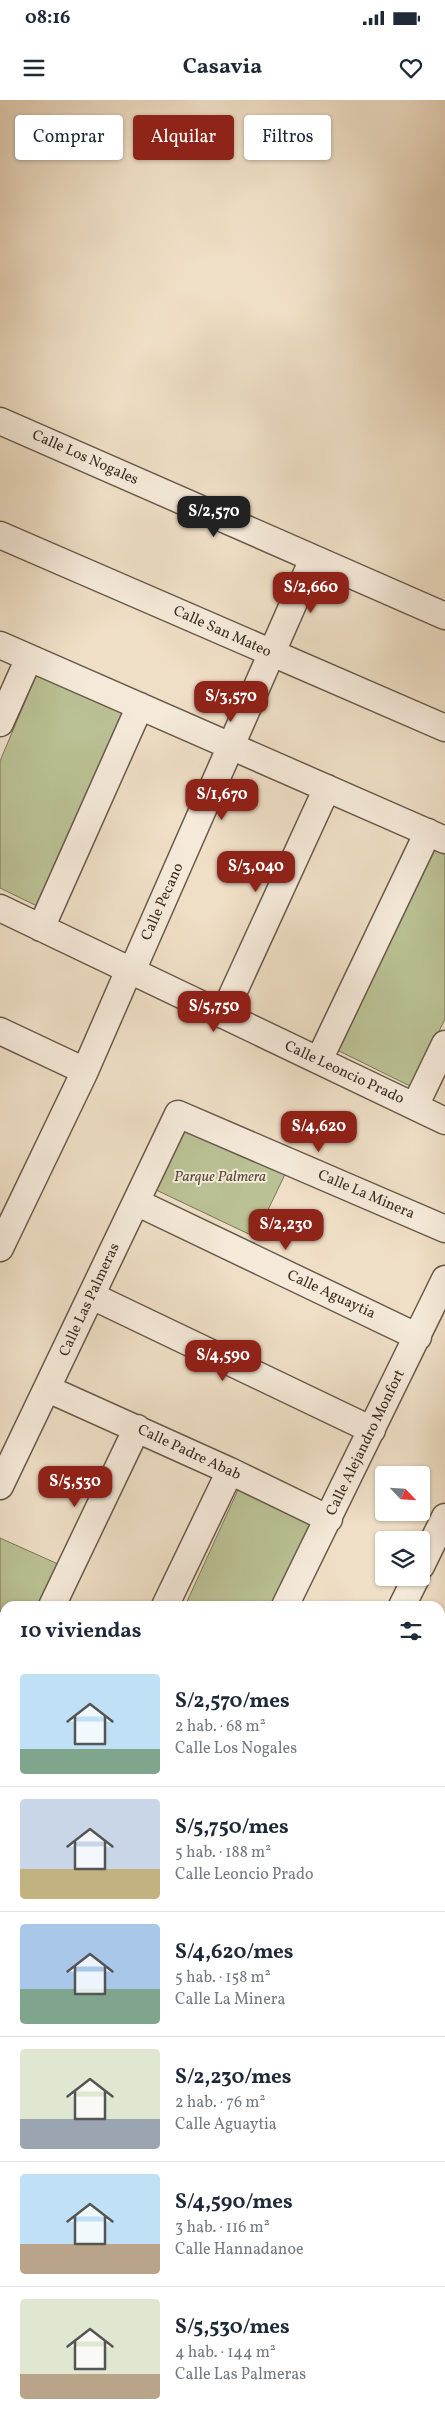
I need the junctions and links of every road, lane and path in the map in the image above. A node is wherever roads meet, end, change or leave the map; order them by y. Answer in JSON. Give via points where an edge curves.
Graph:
{"nodes":[{"id":1,"x":0,"y":421,"type":"edge"},
{"id":2,"x":0,"y":535,"type":"edge"},
{"id":3,"x":313,"y":559,"type":"junction"},
{"id":4,"x":445,"y":616,"type":"edge"},
{"id":5,"x":0,"y":645,"type":"edge"},
{"id":6,"x":272,"y":654,"type":"junction"},
{"id":7,"x":29,"y":658,"type":"junction"},
{"id":8,"x":140,"y":706,"type":"junction"},
{"id":9,"x":0,"y":723,"type":"edge"},
{"id":10,"x":445,"y":728,"type":"edge"},
{"id":11,"x":232,"y":746,"type":"junction"},
{"id":12,"x":327,"y":788,"type":"junction"},
{"id":13,"x":437,"y":836,"type":"edge"},
{"id":14,"x":0,"y":908,"type":"edge"},
{"id":15,"x":41,"y":928,"type":"junction"},
{"id":16,"x":131,"y":970,"type":"junction"},
{"id":17,"x":223,"y":1015,"type":"junction"},
{"id":18,"x":0,"y":1031,"type":"edge"},
{"id":19,"x":445,"y":1044,"type":"edge"},
{"id":20,"x":319,"y":1060,"type":"junction"},
{"id":21,"x":85,"y":1071,"type":"junction"},
{"id":22,"x":415,"y":1106,"type":"junction"},
{"id":23,"x":178,"y":1114,"type":"joint"},
{"id":24,"x":445,"y":1121,"type":"edge"},
{"id":25,"x":136,"y":1202,"type":"junction"},
{"id":26,"x":445,"y":1229,"type":"edge"},
{"id":27,"x":0,"y":1248,"type":"edge"},
{"id":28,"x":445,"y":1279,"type":"edge"},
{"id":29,"x":92,"y":1296,"type":"junction"},
{"id":30,"x":418,"y":1337,"type":"junction"},
{"id":31,"x":48,"y":1389,"type":"junction"},
{"id":32,"x":136,"y":1428,"type":"junction"},
{"id":33,"x":372,"y":1430,"type":"junction"},
{"id":34,"x":230,"y":1471,"type":"junction"},
{"id":35,"x":0,"y":1486,"type":"edge"},
{"id":36,"x":445,"y":1517,"type":"edge"},
{"id":37,"x":329,"y":1519,"type":"junction"},
{"id":38,"x":430,"y":1548,"type":"edge"},
{"id":39,"x":412,"y":1586,"type":"edge"},
{"id":40,"x":54,"y":1601,"type":"edge"},
{"id":41,"x":167,"y":1601,"type":"edge"},
{"id":42,"x":288,"y":1601,"type":"edge"},
{"id":43,"x":404,"y":1601,"type":"edge"}],
"edges":[{"from":1,"to":3,"type":"street","name":"Calle Los Nogales"},
{"from":2,"to":6,"type":"street","name":"Calle San Mateo"},
{"from":3,"to":4,"type":"street","name":"Calle Los Nogales"},
{"from":3,"to":6,"type":"street","name":"Calle Pecano"},
{"from":5,"to":7,"type":"street"},
{"from":6,"to":10,"type":"street","name":"Calle San Mateo"},
{"from":6,"to":11,"type":"street","name":"Calle Pecano"},
{"from":7,"to":8,"type":"street"},
{"from":7,"to":9,"type":"street"},
{"from":8,"to":11,"type":"street"},
{"from":8,"to":15,"type":"street"},
{"from":11,"to":12,"type":"street"},
{"from":11,"to":16,"type":"street","name":"Calle Pecano"},
{"from":12,"to":13,"type":"street"},
{"from":12,"to":17,"type":"street"},
{"from":13,"to":20,"type":"street"},
{"from":14,"to":15,"type":"street","name":"Calle Leoncio Prado"},
{"from":15,"to":16,"type":"street","name":"Calle Leoncio Prado"},
{"from":16,"to":17,"type":"street","name":"Calle Leoncio Prado"},
{"from":16,"to":21,"type":"street","name":"Calle Pecano"},
{"from":17,"to":20,"type":"street","name":"Calle Leoncio Prado"},
{"from":18,"to":21,"type":"street"},
{"from":19,"to":22,"type":"street"},
{"from":20,"to":22,"type":"street","name":"Calle Leoncio Prado"},
{"from":21,"to":27,"type":"street","name":"Calle Pecano"},
{"from":22,"to":24,"type":"street","name":"Calle Leoncio Prado"},
{"from":23,"to":25,"type":"street","name":"Calle Las Palmeras"},
{"from":23,"to":26,"type":"street","name":"Calle La Minera"},
{"from":25,"to":29,"type":"street","name":"Calle Las Palmeras"},
{"from":25,"to":30,"type":"street","name":"Calle Aguaytia"},
{"from":28,"to":30,"type":"street","name":"Calle Alejandro Monfort"},
{"from":29,"to":31,"type":"street","name":"Calle Las Palmeras"},
{"from":29,"to":33,"type":"street"},
{"from":30,"to":33,"type":"street","name":"Calle Alejandro Monfort"},
{"from":31,"to":32,"type":"street","name":"Calle Padre Abab"},
{"from":31,"to":35,"type":"street","name":"Calle Las Palmeras"},
{"from":32,"to":34,"type":"street","name":"Calle Padre Abab"},
{"from":32,"to":40,"type":"street"},
{"from":33,"to":37,"type":"street","name":"Calle Alejandro Monfort"},
{"from":34,"to":37,"type":"street","name":"Calle Padre Abab"},
{"from":34,"to":41,"type":"street"},
{"from":36,"to":38,"type":"street"},
{"from":37,"to":42,"type":"street","name":"Calle Alejandro Monfort"},
{"from":39,"to":43,"type":"street"}]}
